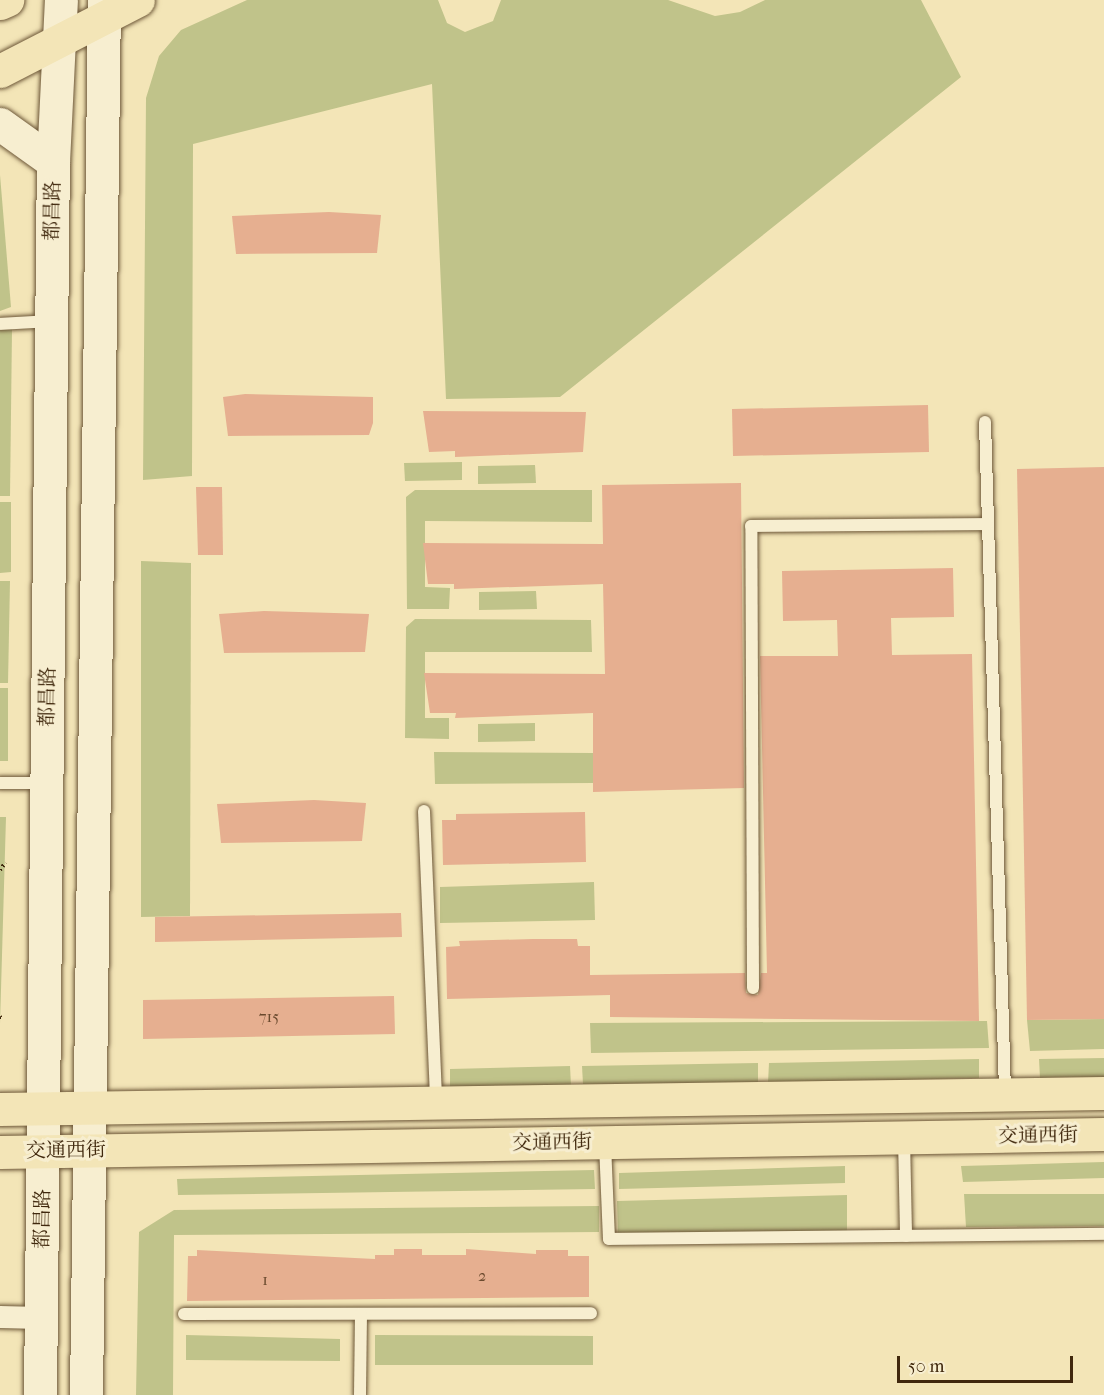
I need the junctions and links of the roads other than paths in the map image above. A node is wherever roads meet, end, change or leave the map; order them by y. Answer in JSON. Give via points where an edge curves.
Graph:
{"nodes":[{"id":1,"x":7,"y":0,"type":"edge"},
{"id":2,"x":61,"y":0,"type":"edge"},
{"id":3,"x":138,"y":0,"type":"edge"},
{"id":4,"x":0,"y":3,"type":"edge"},
{"id":5,"x":104,"y":7,"type":"edge"},
{"id":6,"x":60,"y":37,"type":"junction"},
{"id":7,"x":0,"y":71,"type":"edge"},
{"id":8,"x":0,"y":124,"type":"edge"},
{"id":9,"x":53,"y":162,"type":"junction"},
{"id":10,"x":51,"y":321,"type":"junction"},
{"id":11,"x":0,"y":324,"type":"edge"},
{"id":12,"x":985,"y":422,"type":"dead end"},
{"id":13,"x":987,"y":524,"type":"junction"},
{"id":14,"x":0,"y":783,"type":"edge"},
{"id":15,"x":46,"y":783,"type":"junction"},
{"id":16,"x":424,"y":811,"type":"dead end"},
{"id":17,"x":753,"y":988,"type":"dead end"},
{"id":18,"x":1104,"y":1093,"type":"edge"},
{"id":19,"x":1005,"y":1094,"type":"junction"},
{"id":20,"x":436,"y":1102,"type":"junction"},
{"id":21,"x":90,"y":1107,"type":"junction"},
{"id":22,"x":43,"y":1108,"type":"junction"},
{"id":23,"x":0,"y":1109,"type":"edge"},
{"id":24,"x":1104,"y":1134,"type":"edge"},
{"id":25,"x":904,"y":1137,"type":"junction"},
{"id":26,"x":605,"y":1142,"type":"junction"},
{"id":27,"x":89,"y":1149,"type":"junction"},
{"id":28,"x":43,"y":1151,"type":"junction"},
{"id":29,"x":0,"y":1152,"type":"edge"},
{"id":30,"x":1104,"y":1234,"type":"edge"},
{"id":31,"x":906,"y":1236,"type":"junction"},
{"id":32,"x":591,"y":1313,"type":"dead end"},
{"id":33,"x":184,"y":1314,"type":"dead end"},
{"id":34,"x":361,"y":1314,"type":"junction"},
{"id":35,"x":0,"y":1317,"type":"edge"},
{"id":36,"x":41,"y":1318,"type":"junction"},
{"id":37,"x":40,"y":1395,"type":"edge"},
{"id":38,"x":86,"y":1395,"type":"edge"},
{"id":39,"x":360,"y":1395,"type":"edge"}],
"edges":[{"from":1,"to":4,"type":"main road"},
{"from":2,"to":6,"type":"main road","name":"都昌路"},
{"from":3,"to":5,"type":"main road"},
{"from":5,"to":6,"type":"main road"},
{"from":5,"to":21,"type":"main road"},
{"from":6,"to":7,"type":"main road"},
{"from":6,"to":9,"type":"main road","name":"都昌路"},
{"from":8,"to":9,"type":"main road"},
{"from":9,"to":10,"type":"main road","name":"都昌路"},
{"from":10,"to":11,"type":"lane"},
{"from":10,"to":15,"type":"main road","name":"都昌路"},
{"from":12,"to":13,"type":"lane"},
{"from":13,"to":17,"type":"lane","via":[[751,526]]},
{"from":13,"to":19,"type":"lane"},
{"from":14,"to":15,"type":"lane"},
{"from":15,"to":22,"type":"main road","name":"都昌路"},
{"from":16,"to":20,"type":"lane"},
{"from":18,"to":19,"type":"main road","name":"交通西街"},
{"from":19,"to":20,"type":"main road","name":"交通西街"},
{"from":20,"to":21,"type":"main road","name":"交通西街"},
{"from":21,"to":22,"type":"main road","name":"交通西街"},
{"from":21,"to":27,"type":"main road"},
{"from":22,"to":23,"type":"main road","name":"交通西街"},
{"from":22,"to":28,"type":"main road","name":"都昌路"},
{"from":24,"to":25,"type":"main road","name":"交通西街"},
{"from":25,"to":26,"type":"main road","name":"交通西街"},
{"from":25,"to":31,"type":"lane"},
{"from":26,"to":27,"type":"main road","name":"交通西街"},
{"from":26,"to":31,"type":"lane","via":[[609,1239]]},
{"from":27,"to":28,"type":"main road","name":"交通西街"},
{"from":27,"to":38,"type":"main road"},
{"from":28,"to":29,"type":"main road","name":"交通西街"},
{"from":28,"to":36,"type":"main road","name":"都昌路"},
{"from":30,"to":31,"type":"lane"},
{"from":32,"to":34,"type":"lane"},
{"from":33,"to":34,"type":"lane"},
{"from":34,"to":39,"type":"lane"},
{"from":35,"to":36,"type":"street"},
{"from":36,"to":37,"type":"main road","name":"都昌路"}]}
